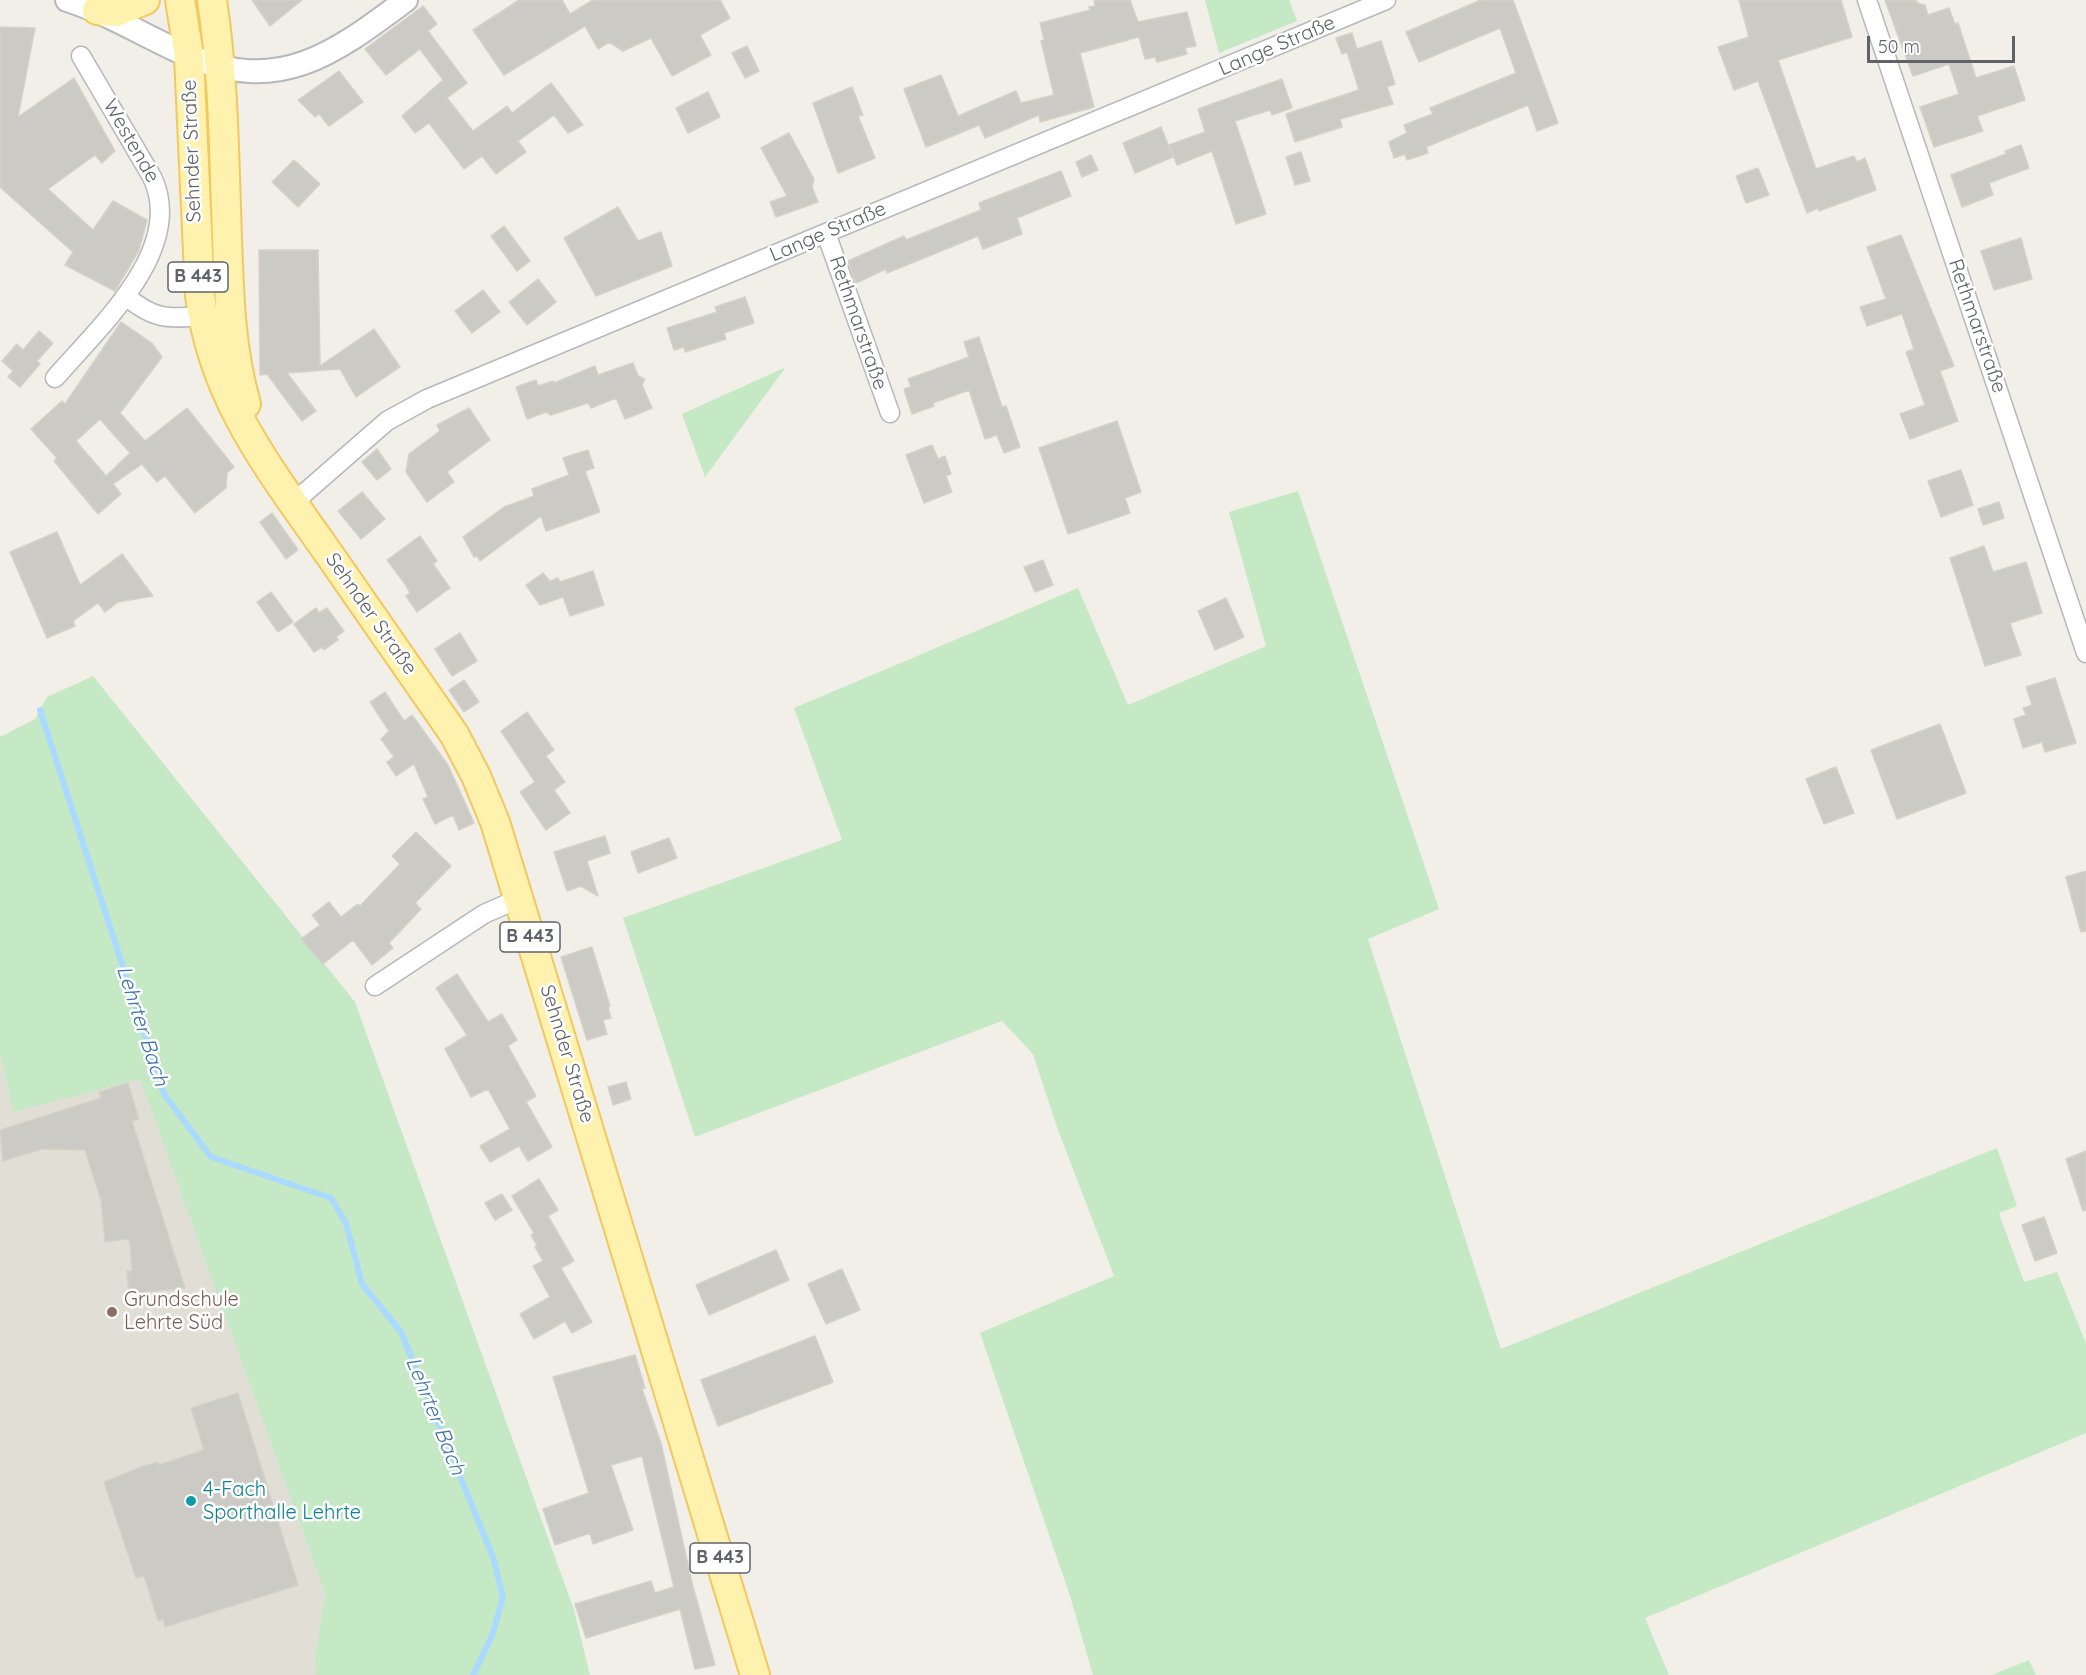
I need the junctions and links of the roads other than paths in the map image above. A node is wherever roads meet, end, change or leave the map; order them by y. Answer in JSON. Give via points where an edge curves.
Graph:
{"nodes":[{"id":1,"x":67,"y":0,"type":"edge"},
{"id":2,"x":145,"y":0,"type":"edge"},
{"id":3,"x":180,"y":0,"type":"edge"},
{"id":4,"x":212,"y":0,"type":"edge"},
{"id":5,"x":406,"y":0,"type":"edge"},
{"id":6,"x":1386,"y":0,"type":"edge"},
{"id":7,"x":1867,"y":0,"type":"edge"},
{"id":8,"x":97,"y":10,"type":"junction"},
{"id":9,"x":81,"y":56,"type":"dead end"},
{"id":10,"x":189,"y":56,"type":"junction"},
{"id":11,"x":219,"y":66,"type":"junction"},
{"id":12,"x":826,"y":233,"type":"junction"},
{"id":13,"x":126,"y":296,"type":"junction"},
{"id":14,"x":216,"y":316,"type":"junction"},
{"id":15,"x":55,"y":378,"type":"dead end"},
{"id":16,"x":890,"y":413,"type":"dead end"},
{"id":17,"x":293,"y":503,"type":"junction"},
{"id":18,"x":2086,"y":653,"type":"edge"},
{"id":19,"x":518,"y":899,"type":"junction"},
{"id":20,"x":375,"y":987,"type":"dead end"},
{"id":21,"x":755,"y":1675,"type":"edge"}],
"edges":[{"from":1,"to":8,"type":"street"},
{"from":2,"to":8,"type":"main road","via":[[116,12]]},
{"from":3,"to":10,"type":"main road","number":"B 443"},
{"from":4,"to":11,"type":"main road","number":"B 443"},
{"from":5,"to":11,"type":"street","via":[[349,43],[303,65],[261,72]]},
{"from":6,"to":12,"type":"street","name":"Lange Straße"},
{"from":7,"to":18,"type":"street","name":"Rethmarstraße"},
{"from":8,"to":10,"type":"street"},
{"from":9,"to":13,"type":"street","name":"Westende","via":[[159,190],[158,234]]},
{"from":10,"to":11,"type":"street"},
{"from":10,"to":14,"type":"main road","name":"Sehnder Straße","number":"B 443","via":[[197,266]]},
{"from":11,"to":14,"type":"main road","name":"Sehnder Straße","number":"B 443"},
{"from":12,"to":16,"type":"street","name":"Rethmarstraße"},
{"from":12,"to":17,"type":"street","name":"Lange Straße","via":[[406,409]]},
{"from":13,"to":14,"type":"street","via":[[150,314],[164,318]]},
{"from":13,"to":15,"type":"street","name":"Westende"},
{"from":14,"to":17,"type":"main road","name":"Sehnder Straße","number":"B 443","via":[[225,390],[248,436]]},
{"from":17,"to":19,"type":"main road","name":"Sehnder Straße","number":"B 443","via":[[454,734],[495,822]]},
{"from":19,"to":20,"type":"street","via":[[484,914]]},
{"from":19,"to":21,"type":"main road","name":"Sehnder Straße","number":"B 443"}]}
